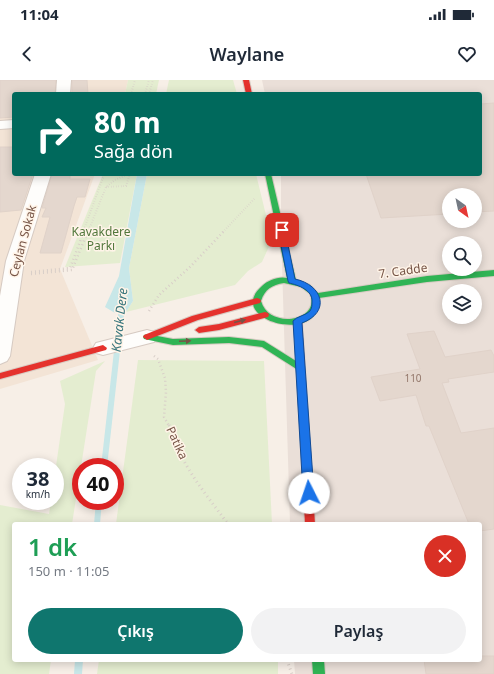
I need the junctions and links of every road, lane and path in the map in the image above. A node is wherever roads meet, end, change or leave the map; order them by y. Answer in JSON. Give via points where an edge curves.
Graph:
{"nodes":[{"id":1,"x":64,"y":80,"type":"edge"},
{"id":2,"x":135,"y":80,"type":"edge"},
{"id":3,"x":149,"y":80,"type":"edge"},
{"id":4,"x":153,"y":80,"type":"edge"},
{"id":5,"x":246,"y":80,"type":"edge"},
{"id":6,"x":63,"y":92,"type":"edge"},
{"id":7,"x":132,"y":92,"type":"edge"},
{"id":8,"x":146,"y":92,"type":"edge"},
{"id":9,"x":150,"y":92,"type":"edge"},
{"id":10,"x":249,"y":92,"type":"edge"},
{"id":11,"x":12,"y":124,"type":"edge"},
{"id":12,"x":0,"y":125,"type":"edge"},
{"id":13,"x":42,"y":176,"type":"edge"},
{"id":14,"x":104,"y":176,"type":"edge"},
{"id":15,"x":124,"y":176,"type":"edge"},
{"id":16,"x":128,"y":176,"type":"edge"},
{"id":17,"x":268,"y":176,"type":"edge"},
{"id":18,"x":106,"y":188,"type":"junction"},
{"id":19,"x":257,"y":196,"type":"dead end"},
{"id":20,"x":10,"y":268,"type":"edge"},
{"id":21,"x":494,"y":273,"type":"edge"},
{"id":22,"x":292,"y":281,"type":"junction"},
{"id":23,"x":316,"y":296,"type":"junction"},
{"id":24,"x":256,"y":301,"type":"junction"},
{"id":25,"x":149,"y":311,"type":"dead end"},
{"id":26,"x":265,"y":315,"type":"junction"},
{"id":27,"x":298,"y":321,"type":"junction"},
{"id":28,"x":148,"y":345,"type":"junction"},
{"id":29,"x":103,"y":348,"type":"joint"},
{"id":30,"x":0,"y":356,"type":"edge"},
{"id":31,"x":301,"y":368,"type":"junction"},
{"id":32,"x":0,"y":376,"type":"edge"},
{"id":33,"x":227,"y":522,"type":"edge"},
{"id":34,"x":310,"y":522,"type":"edge"},
{"id":35,"x":288,"y":662,"type":"edge"},
{"id":36,"x":318,"y":662,"type":"edge"},
{"id":37,"x":292,"y":674,"type":"edge"},
{"id":38,"x":319,"y":674,"type":"edge"}],
"edges":[{"from":1,"to":6,"type":"street"},
{"from":2,"to":7,"type":"path"},
{"from":3,"to":8,"type":"path"},
{"from":4,"to":9,"type":"path"},
{"from":5,"to":10,"type":"street"},
{"from":11,"to":12,"type":"street"},
{"from":13,"to":20,"type":"street","name":"Ceylan Sokak"},
{"from":14,"to":20,"type":"path","via":[[70,268]]},
{"from":15,"to":18,"type":"path"},
{"from":16,"to":18,"type":"path","via":[[126,186]]},
{"from":17,"to":22,"type":"street"},
{"from":18,"to":20,"type":"path","via":[[72,270]]},
{"from":19,"to":25,"type":"path","via":[[159,296]]},
{"from":20,"to":30,"type":"street","name":"Ceylan Sokak"},
{"from":21,"to":23,"type":"street","name":"7. Cadde","via":[[427,279]]},
{"from":22,"to":23,"type":"street","via":[[305,285]]},
{"from":22,"to":24,"type":"street","via":[[270,283],[260,291]]},
{"from":23,"to":27,"type":"street","via":[[316,309],[307,318]]},
{"from":24,"to":26,"type":"street","via":[[260,311]]},
{"from":24,"to":28,"type":"street","via":[[195,318]]},
{"from":26,"to":27,"type":"street","via":[[278,321]]},
{"from":28,"to":26,"type":"street","one_way":true},
{"from":27,"to":31,"type":"street"},
{"from":28,"to":29,"type":"street"},
{"from":28,"to":31,"type":"street","one_way":true,"via":[[229,340],[264,344]]},
{"from":28,"to":33,"type":"path","name":"Patika","via":[[158,359],[165,378],[164,417],[196,480]]},
{"from":29,"to":32,"type":"street"},
{"from":31,"to":34,"type":"street"},
{"from":35,"to":37,"type":"path"},
{"from":36,"to":38,"type":"street"}]}
